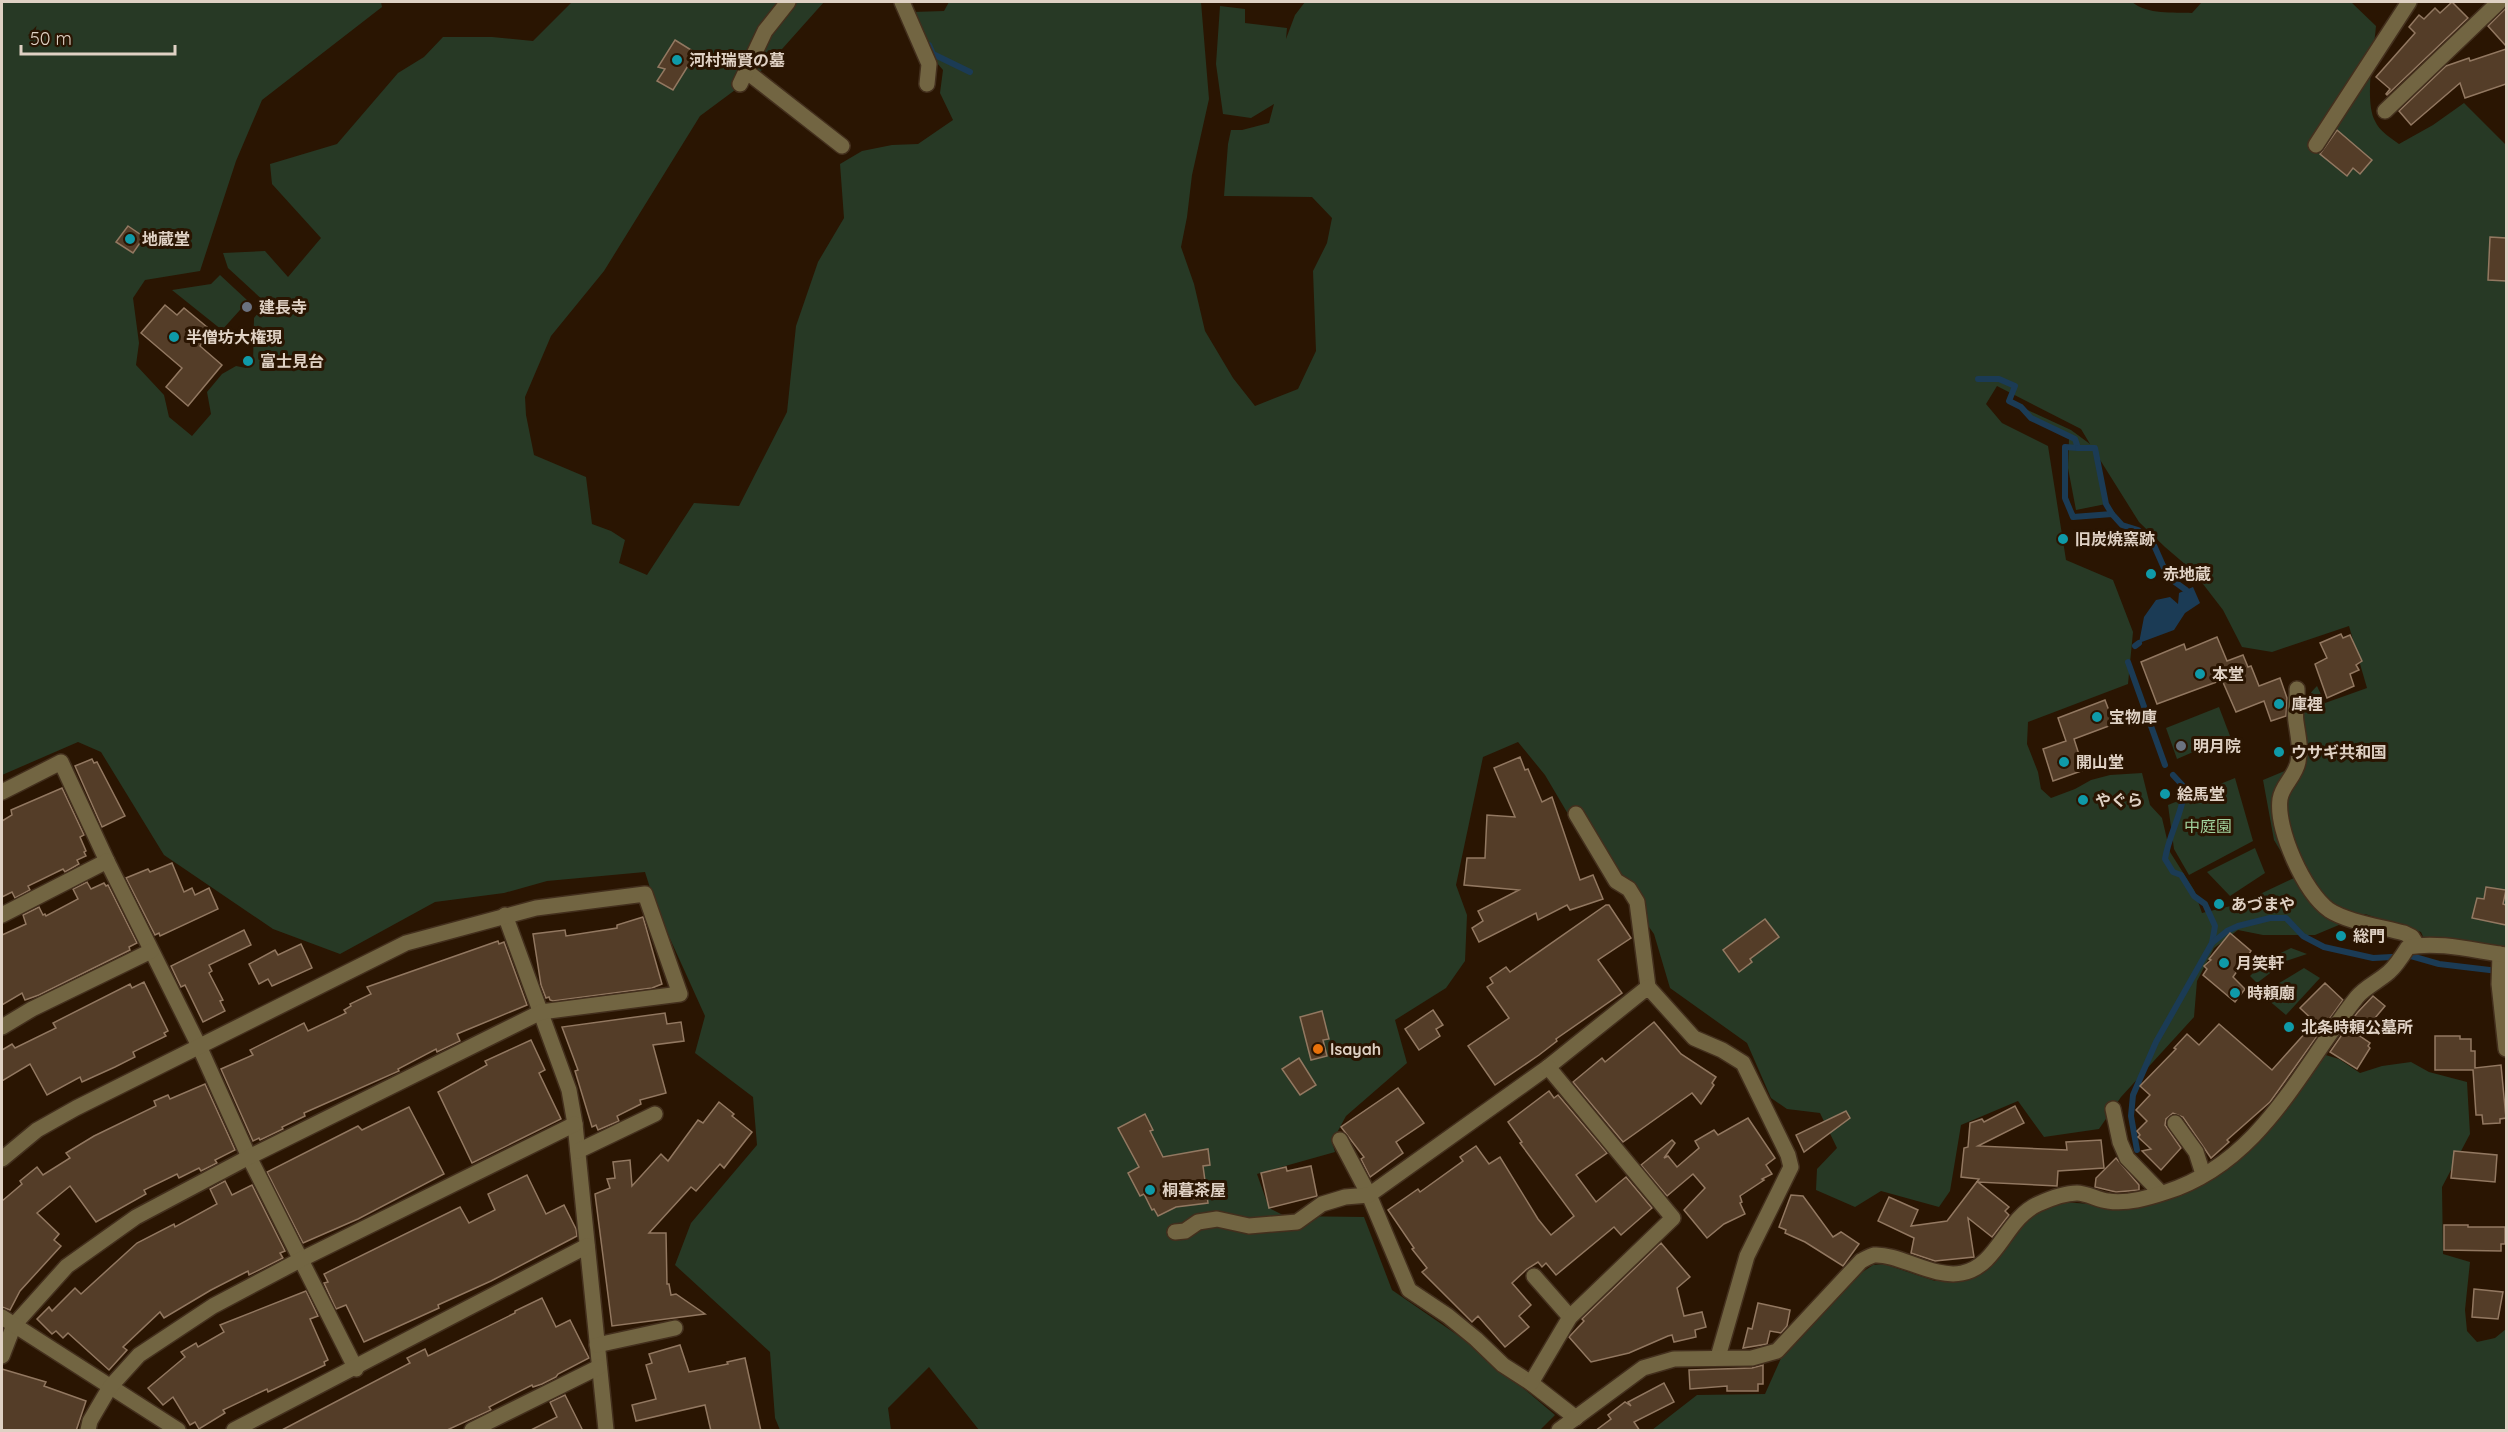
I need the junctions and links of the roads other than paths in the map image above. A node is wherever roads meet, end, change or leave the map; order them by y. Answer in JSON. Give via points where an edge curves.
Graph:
{"nodes":[{"id":1,"x":788,"y":2,"type":"edge"},
{"id":2,"x":902,"y":2,"type":"edge"},
{"id":3,"x":2409,"y":2,"type":"edge"},
{"id":4,"x":2499,"y":2,"type":"edge"},
{"id":5,"x":927,"y":84,"type":"dead end"},
{"id":6,"x":2385,"y":111,"type":"dead end"},
{"id":7,"x":2316,"y":145,"type":"dead end"},
{"id":8,"x":842,"y":146,"type":"dead end"},
{"id":9,"x":2297,"y":690,"type":"dead end"},
{"id":10,"x":2,"y":792,"type":"edge"},
{"id":11,"x":1576,"y":814,"type":"dead end"},
{"id":12,"x":107,"y":861,"type":"junction"},
{"id":13,"x":2,"y":915,"type":"edge"},
{"id":14,"x":505,"y":915,"type":"junction"},
{"id":15,"x":2411,"y":948,"type":"junction"},
{"id":16,"x":151,"y":951,"type":"junction"},
{"id":17,"x":2502,"y":958,"type":"edge"},
{"id":18,"x":1648,"y":987,"type":"junction"},
{"id":19,"x":541,"y":1012,"type":"junction"},
{"id":20,"x":2,"y":1027,"type":"edge"},
{"id":21,"x":199,"y":1046,"type":"junction"},
{"id":22,"x":2506,"y":1048,"type":"edge"},
{"id":23,"x":1548,"y":1067,"type":"junction"},
{"id":24,"x":2113,"y":1109,"type":"dead end"},
{"id":25,"x":655,"y":1114,"type":"dead end"},
{"id":26,"x":2175,"y":1123,"type":"dead end"},
{"id":27,"x":575,"y":1125,"type":"junction"},
{"id":28,"x":1340,"y":1140,"type":"dead end"},
{"id":29,"x":578,"y":1151,"type":"junction"},
{"id":30,"x":249,"y":1156,"type":"junction"},
{"id":31,"x":2,"y":1159,"type":"edge"},
{"id":32,"x":2204,"y":1174,"type":"junction"},
{"id":33,"x":2161,"y":1193,"type":"junction"},
{"id":34,"x":1369,"y":1195,"type":"junction"},
{"id":35,"x":1175,"y":1232,"type":"dead end"},
{"id":36,"x":587,"y":1246,"type":"junction"},
{"id":37,"x":300,"y":1260,"type":"junction"},
{"id":38,"x":1534,"y":1276,"type":"dead end"},
{"id":39,"x":1570,"y":1317,"type":"junction"},
{"id":40,"x":8,"y":1321,"type":"edge"},
{"id":41,"x":675,"y":1329,"type":"dead end"},
{"id":42,"x":597,"y":1345,"type":"junction"},
{"id":43,"x":2,"y":1356,"type":"edge"},
{"id":44,"x":1718,"y":1357,"type":"junction"},
{"id":45,"x":599,"y":1367,"type":"junction"},
{"id":46,"x":356,"y":1369,"type":"junction"},
{"id":47,"x":1531,"y":1383,"type":"junction"},
{"id":48,"x":111,"y":1387,"type":"junction"},
{"id":49,"x":1576,"y":1418,"type":"junction"},
{"id":50,"x":88,"y":1431,"type":"edge"},
{"id":51,"x":178,"y":1431,"type":"edge"},
{"id":52,"x":234,"y":1431,"type":"edge"},
{"id":53,"x":472,"y":1431,"type":"edge"},
{"id":54,"x":606,"y":1431,"type":"edge"},
{"id":55,"x":1559,"y":1431,"type":"edge"}],
"edges":[{"from":1,"to":8,"type":"street","via":[[765,31],[743,77]]},
{"from":2,"to":5,"type":"street","via":[[929,64]]},
{"from":3,"to":7,"type":"street"},
{"from":4,"to":6,"type":"street"},
{"from":9,"to":15,"type":"street","via":[[2295,719],[2301,743],[2298,764],[2279,801],[2282,829],[2289,847],[2304,879],[2329,909],[2404,933],[2412,937]]},
{"from":10,"to":12,"type":"street","via":[[61,762]]},
{"from":11,"to":18,"type":"street","via":[[1616,881],[1629,889],[1637,902]]},
{"from":12,"to":13,"type":"street"},
{"from":12,"to":16,"type":"street"},
{"from":14,"to":19,"type":"street"},
{"from":14,"to":19,"type":"street","via":[[645,894],[680,994]]},
{"from":14,"to":21,"type":"street","via":[[406,943]]},
{"from":15,"to":17,"type":"street","via":[[2450,947]]},
{"from":15,"to":32,"type":"street","via":[[2390,972],[2358,995],[2272,1117],[2234,1154]]},
{"from":16,"to":20,"type":"street"},
{"from":16,"to":21,"type":"street"},
{"from":17,"to":22,"type":"street","via":[[2499,984]]},
{"from":18,"to":23,"type":"street"},
{"from":18,"to":44,"type":"street","via":[[1694,1038],[1743,1063],[1791,1167],[1747,1256]]},
{"from":19,"to":27,"type":"street","via":[[569,1090]]},
{"from":19,"to":30,"type":"street"},
{"from":21,"to":30,"type":"street"},
{"from":21,"to":31,"type":"street","via":[[37,1130]]},
{"from":23,"to":34,"type":"street"},
{"from":23,"to":39,"type":"street","via":[[1673,1218]]},
{"from":24,"to":33,"type":"street","via":[[2127,1158]]},
{"from":25,"to":29,"type":"street"},
{"from":26,"to":32,"type":"street","via":[[2196,1152]]},
{"from":27,"to":29,"type":"street"},
{"from":27,"to":37,"type":"street"},
{"from":28,"to":34,"type":"street"},
{"from":29,"to":36,"type":"street"},
{"from":30,"to":37,"type":"street"},
{"from":30,"to":40,"type":"street","via":[[136,1216],[67,1266]]},
{"from":32,"to":33,"type":"street"},
{"from":33,"to":44,"type":"street","via":[[2122,1201],[2078,1193],[2051,1198],[2020,1217],[1978,1268],[1962,1273],[1949,1274],[1873,1255],[1861,1261],[1778,1351],[1752,1358]]},
{"from":34,"to":35,"type":"street","via":[[1322,1204],[1297,1222],[1249,1226],[1216,1219],[1198,1222],[1185,1232]]},
{"from":34,"to":47,"type":"street","via":[[1409,1290]]},
{"from":36,"to":42,"type":"street"},
{"from":36,"to":46,"type":"street"},
{"from":37,"to":46,"type":"street"},
{"from":37,"to":48,"type":"street","via":[[213,1306],[139,1355]]},
{"from":38,"to":39,"type":"street"},
{"from":39,"to":47,"type":"street"},
{"from":40,"to":43,"type":"street"},
{"from":40,"to":48,"type":"street"},
{"from":41,"to":42,"type":"street"},
{"from":42,"to":45,"type":"street"},
{"from":44,"to":49,"type":"street","via":[[1674,1359],[1643,1368]]},
{"from":45,"to":53,"type":"street"},
{"from":45,"to":54,"type":"street"},
{"from":46,"to":52,"type":"street"},
{"from":47,"to":49,"type":"street"},
{"from":48,"to":50,"type":"street"},
{"from":48,"to":51,"type":"street"},
{"from":49,"to":55,"type":"street"}]}
